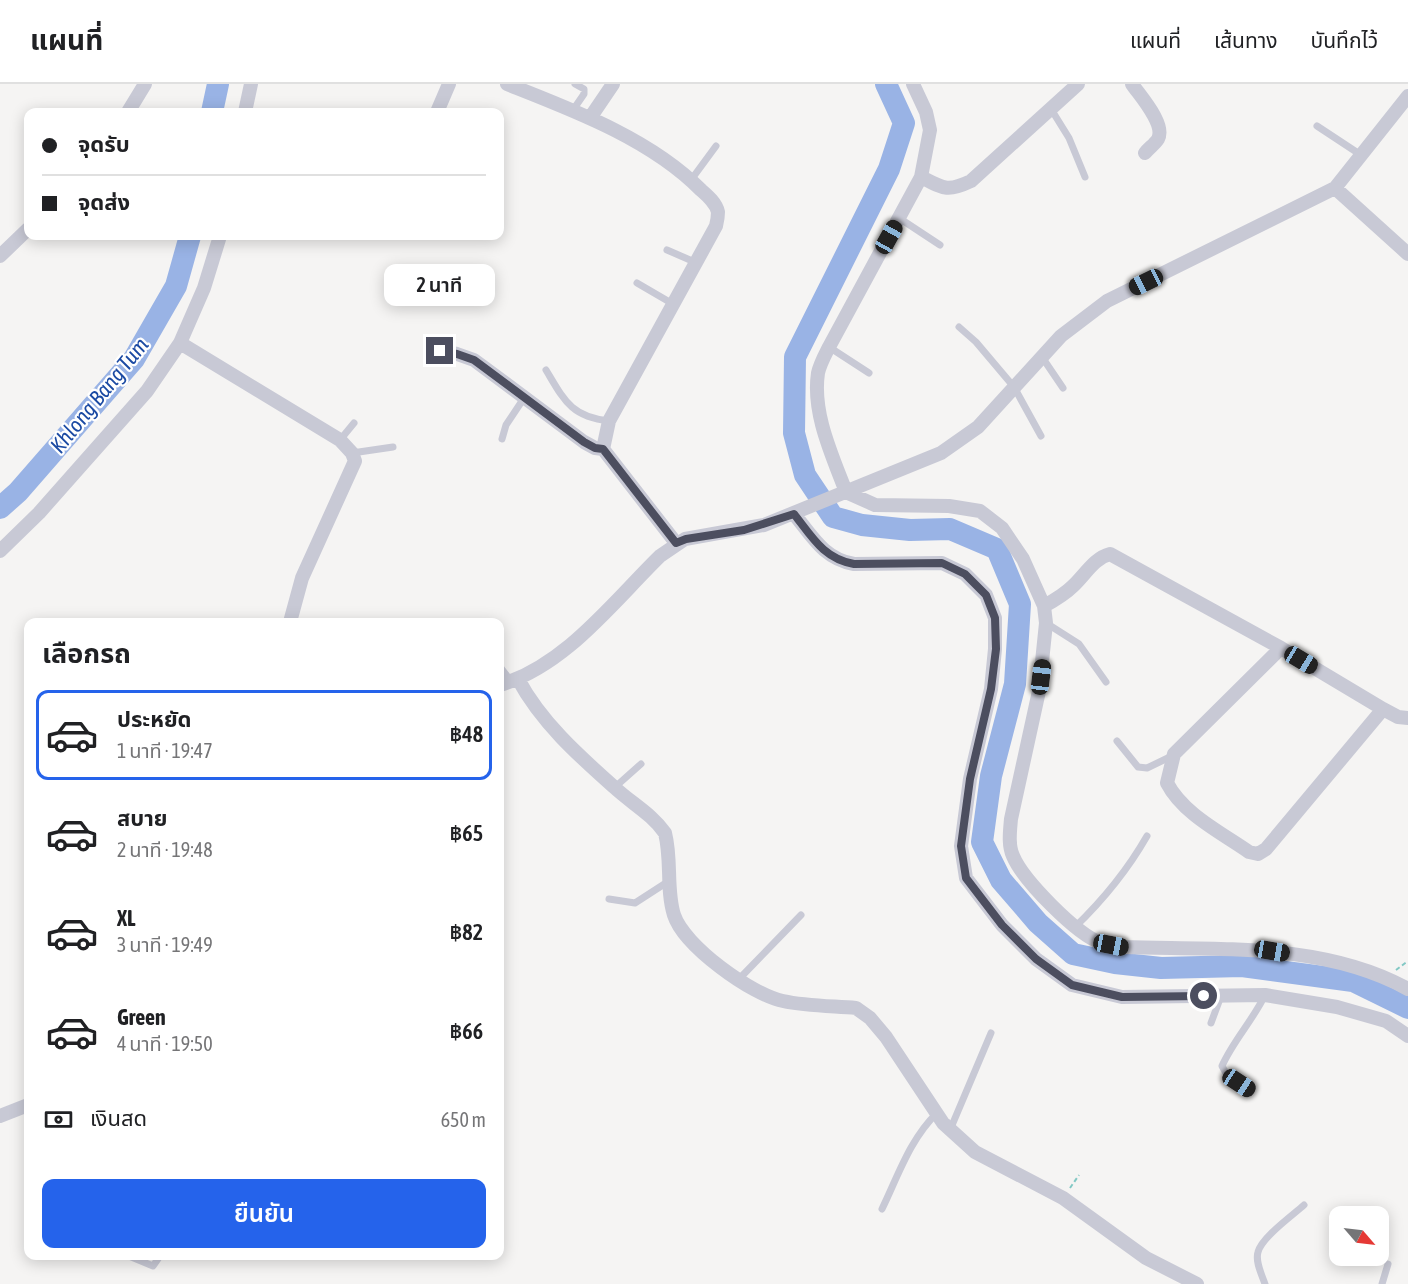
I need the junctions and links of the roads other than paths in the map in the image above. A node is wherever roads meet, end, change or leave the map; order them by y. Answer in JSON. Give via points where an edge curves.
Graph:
{"nodes":[{"id":1,"x":145,"y":84,"type":"edge"},
{"id":2,"x":251,"y":84,"type":"edge"},
{"id":3,"x":449,"y":84,"type":"edge"},
{"id":4,"x":507,"y":84,"type":"edge"},
{"id":5,"x":575,"y":84,"type":"edge"},
{"id":6,"x":613,"y":84,"type":"edge"},
{"id":7,"x":913,"y":84,"type":"edge"},
{"id":8,"x":1078,"y":84,"type":"edge"},
{"id":9,"x":1132,"y":84,"type":"edge"},
{"id":10,"x":1408,"y":96,"type":"edge"},
{"id":11,"x":130,"y":108,"type":"edge"},
{"id":12,"x":247,"y":108,"type":"edge"},
{"id":13,"x":438,"y":108,"type":"edge"},
{"id":14,"x":1051,"y":109,"type":"junction"},
{"id":15,"x":573,"y":110,"type":"junction"},
{"id":16,"x":590,"y":118,"type":"junction"},
{"id":17,"x":1317,"y":126,"type":"dead end"},
{"id":18,"x":716,"y":146,"type":"dead end"},
{"id":19,"x":1145,"y":153,"type":"dead end"},
{"id":20,"x":1361,"y":155,"type":"junction"},
{"id":21,"x":921,"y":177,"type":"junction"},
{"id":22,"x":1085,"y":177,"type":"dead end"},
{"id":23,"x":691,"y":180,"type":"junction"},
{"id":24,"x":1335,"y":188,"type":"junction"},
{"id":25,"x":899,"y":218,"type":"junction"},
{"id":26,"x":24,"y":233,"type":"edge"},
{"id":27,"x":219,"y":240,"type":"edge"},
{"id":28,"x":940,"y":244,"type":"dead end"},
{"id":29,"x":667,"y":250,"type":"dead end"},
{"id":30,"x":1408,"y":254,"type":"edge"},
{"id":31,"x":0,"y":256,"type":"edge"},
{"id":32,"x":697,"y":263,"type":"junction"},
{"id":33,"x":638,"y":283,"type":"dead end"},
{"id":34,"x":673,"y":304,"type":"junction"},
{"id":35,"x":959,"y":327,"type":"dead end"},
{"id":36,"x":180,"y":343,"type":"junction"},
{"id":37,"x":829,"y":346,"type":"junction"},
{"id":38,"x":440,"y":351,"type":"dead end"},
{"id":39,"x":1042,"y":357,"type":"junction"},
{"id":40,"x":546,"y":370,"type":"dead end"},
{"id":41,"x":868,"y":373,"type":"dead end"},
{"id":42,"x":1014,"y":387,"type":"junction"},
{"id":43,"x":1063,"y":388,"type":"dead end"},
{"id":44,"x":524,"y":398,"type":"junction"},
{"id":45,"x":609,"y":421,"type":"junction"},
{"id":46,"x":354,"y":423,"type":"dead end"},
{"id":47,"x":1041,"y":436,"type":"dead end"},
{"id":48,"x":502,"y":439,"type":"dead end"},
{"id":49,"x":340,"y":440,"type":"junction"},
{"id":50,"x":393,"y":447,"type":"dead end"},
{"id":51,"x":603,"y":449,"type":"junction"},
{"id":52,"x":352,"y":453,"type":"junction"},
{"id":53,"x":843,"y":493,"type":"junction"},
{"id":54,"x":798,"y":512,"type":"junction"},
{"id":55,"x":676,"y":543,"type":"junction"},
{"id":56,"x":0,"y":551,"type":"edge"},
{"id":57,"x":1044,"y":606,"type":"junction"},
{"id":58,"x":291,"y":618,"type":"edge"},
{"id":59,"x":1046,"y":623,"type":"junction"},
{"id":60,"x":1281,"y":648,"type":"junction"},
{"id":61,"x":510,"y":682,"type":"edge"},
{"id":62,"x":1106,"y":682,"type":"dead end"},
{"id":63,"x":1383,"y":709,"type":"junction"},
{"id":64,"x":1407,"y":721,"type":"edge"},
{"id":65,"x":1117,"y":741,"type":"dead end"},
{"id":66,"x":1174,"y":754,"type":"junction"},
{"id":67,"x":641,"y":764,"type":"dead end"},
{"id":68,"x":614,"y":788,"type":"junction"},
{"id":69,"x":1147,"y":836,"type":"dead end"},
{"id":70,"x":670,"y":880,"type":"junction"},
{"id":71,"x":609,"y":899,"type":"dead end"},
{"id":72,"x":801,"y":915,"type":"dead end"},
{"id":73,"x":1075,"y":927,"type":"junction"},
{"id":74,"x":739,"y":978,"type":"junction"},
{"id":75,"x":1408,"y":989,"type":"edge"},
{"id":76,"x":1265,"y":995,"type":"junction"},
{"id":77,"x":1221,"y":996,"type":"junction"},
{"id":78,"x":1211,"y":1023,"type":"dead end"},
{"id":79,"x":991,"y":1033,"type":"dead end"},
{"id":80,"x":1408,"y":1036,"type":"edge"},
{"id":81,"x":1251,"y":1090,"type":"dead end"},
{"id":82,"x":24,"y":1107,"type":"edge"},
{"id":83,"x":937,"y":1113,"type":"junction"},
{"id":84,"x":0,"y":1116,"type":"edge"},
{"id":85,"x":950,"y":1130,"type":"junction"},
{"id":86,"x":1304,"y":1205,"type":"dead end"},
{"id":87,"x":882,"y":1209,"type":"dead end"},
{"id":88,"x":139,"y":1260,"type":"edge"},
{"id":89,"x":157,"y":1260,"type":"edge"},
{"id":90,"x":1387,"y":1266,"type":"edge"},
{"id":91,"x":1197,"y":1284,"type":"edge"},
{"id":92,"x":1265,"y":1284,"type":"edge"},
{"id":93,"x":1382,"y":1284,"type":"edge"}],
"edges":[{"from":1,"to":11,"type":"street"},
{"from":2,"to":12,"type":"street"},
{"from":3,"to":13,"type":"street"},
{"from":4,"to":15,"type":"street"},
{"from":5,"to":15,"type":"lane","via":[[584,89],[584,94]]},
{"from":6,"to":16,"type":"street"},
{"from":7,"to":21,"type":"street","via":[[930,130]]},
{"from":8,"to":14,"type":"street"},
{"from":9,"to":19,"type":"street","via":[[1159,122],[1158,139]]},
{"from":10,"to":20,"type":"street"},
{"from":14,"to":21,"type":"street","via":[[971,181],[954,189]]},
{"from":14,"to":22,"type":"lane","via":[[1069,138]]},
{"from":15,"to":16,"type":"street"},
{"from":16,"to":23,"type":"street","via":[[661,156]]},
{"from":17,"to":20,"type":"lane"},
{"from":18,"to":23,"type":"lane"},
{"from":20,"to":24,"type":"street"},
{"from":21,"to":25,"type":"street"},
{"from":23,"to":32,"type":"street","via":[[713,202],[718,213],[716,226]]},
{"from":24,"to":30,"type":"street"},
{"from":24,"to":39,"type":"street","via":[[1107,301],[1061,336]]},
{"from":25,"to":28,"type":"lane"},
{"from":25,"to":37,"type":"street"},
{"from":26,"to":31,"type":"street"},
{"from":27,"to":36,"type":"street","via":[[204,288]]},
{"from":29,"to":32,"type":"lane"},
{"from":32,"to":34,"type":"street"},
{"from":33,"to":34,"type":"lane"},
{"from":34,"to":45,"type":"street"},
{"from":35,"to":42,"type":"lane"},
{"from":36,"to":49,"type":"street"},
{"from":36,"to":56,"type":"street","via":[[147,391],[39,513]]},
{"from":37,"to":41,"type":"lane"},
{"from":37,"to":53,"type":"street","via":[[819,371],[817,399]]},
{"from":38,"to":44,"type":"street","via":[[474,360]]},
{"from":39,"to":42,"type":"street"},
{"from":39,"to":43,"type":"lane"},
{"from":40,"to":45,"type":"lane","via":[[576,412],[590,419]]},
{"from":42,"to":47,"type":"lane"},
{"from":42,"to":53,"type":"street","via":[[978,427],[941,453]]},
{"from":44,"to":48,"type":"lane","via":[[506,425]]},
{"from":44,"to":51,"type":"street","via":[[584,442]]},
{"from":45,"to":51,"type":"street"},
{"from":46,"to":49,"type":"lane"},
{"from":49,"to":52,"type":"street"},
{"from":50,"to":52,"type":"lane"},
{"from":51,"to":55,"type":"street"},
{"from":52,"to":58,"type":"street","via":[[355,461],[302,578]]},
{"from":53,"to":54,"type":"street"},
{"from":53,"to":57,"type":"street","via":[[874,505],[957,506],[984,513],[1011,538]]},
{"from":54,"to":55,"type":"street","via":[[754,528]]},
{"from":54,"to":77,"type":"street","via":[[827,554],[841,562],[942,563],[965,574],[986,595],[995,618],[996,649],[961,846],[966,878],[1002,925],[1036,959],[1072,985],[1122,997]]},
{"from":55,"to":61,"type":"street","via":[[567,648],[547,664]]},
{"from":57,"to":59,"type":"street"},
{"from":57,"to":60,"type":"street","via":[[1062,596],[1096,562],[1110,554]]},
{"from":59,"to":62,"type":"lane","via":[[1079,644]]},
{"from":59,"to":73,"type":"street","via":[[1039,691],[1013,804],[1010,846],[1012,856],[1033,884]]},
{"from":60,"to":63,"type":"street"},
{"from":60,"to":66,"type":"street"},
{"from":61,"to":68,"type":"street"},
{"from":63,"to":64,"type":"street"},
{"from":63,"to":66,"type":"street","via":[[1258,854],[1249,852],[1172,793],[1167,783]]},
{"from":65,"to":66,"type":"lane","via":[[1138,767],[1147,768]]},
{"from":67,"to":68,"type":"lane"},
{"from":68,"to":70,"type":"street","via":[[665,833]]},
{"from":69,"to":73,"type":"lane","via":[[1104,900]]},
{"from":70,"to":71,"type":"lane","via":[[635,903]]},
{"from":70,"to":74,"type":"street","via":[[674,917],[684,935]]},
{"from":72,"to":74,"type":"lane"},
{"from":73,"to":75,"type":"street","via":[[1100,943],[1123,947],[1272,951],[1345,964],[1387,977]]},
{"from":74,"to":83,"type":"street","via":[[782,1001],[856,1008],[862,1012],[886,1037]]},
{"from":76,"to":77,"type":"street"},
{"from":76,"to":80,"type":"street","via":[[1337,1007],[1386,1021]]},
{"from":76,"to":81,"type":"lane","via":[[1222,1066],[1227,1075]]},
{"from":77,"to":78,"type":"lane"},
{"from":79,"to":85,"type":"lane"},
{"from":82,"to":84,"type":"street"},
{"from":83,"to":85,"type":"street"},
{"from":83,"to":87,"type":"lane","via":[[915,1139]]},
{"from":85,"to":91,"type":"street","via":[[975,1152],[1063,1198],[1146,1258]]},
{"from":86,"to":92,"type":"lane","via":[[1264,1242],[1258,1253]]},
{"from":88,"to":89,"type":"lane","via":[[153,1266]]},
{"from":90,"to":93,"type":"lane"}]}
